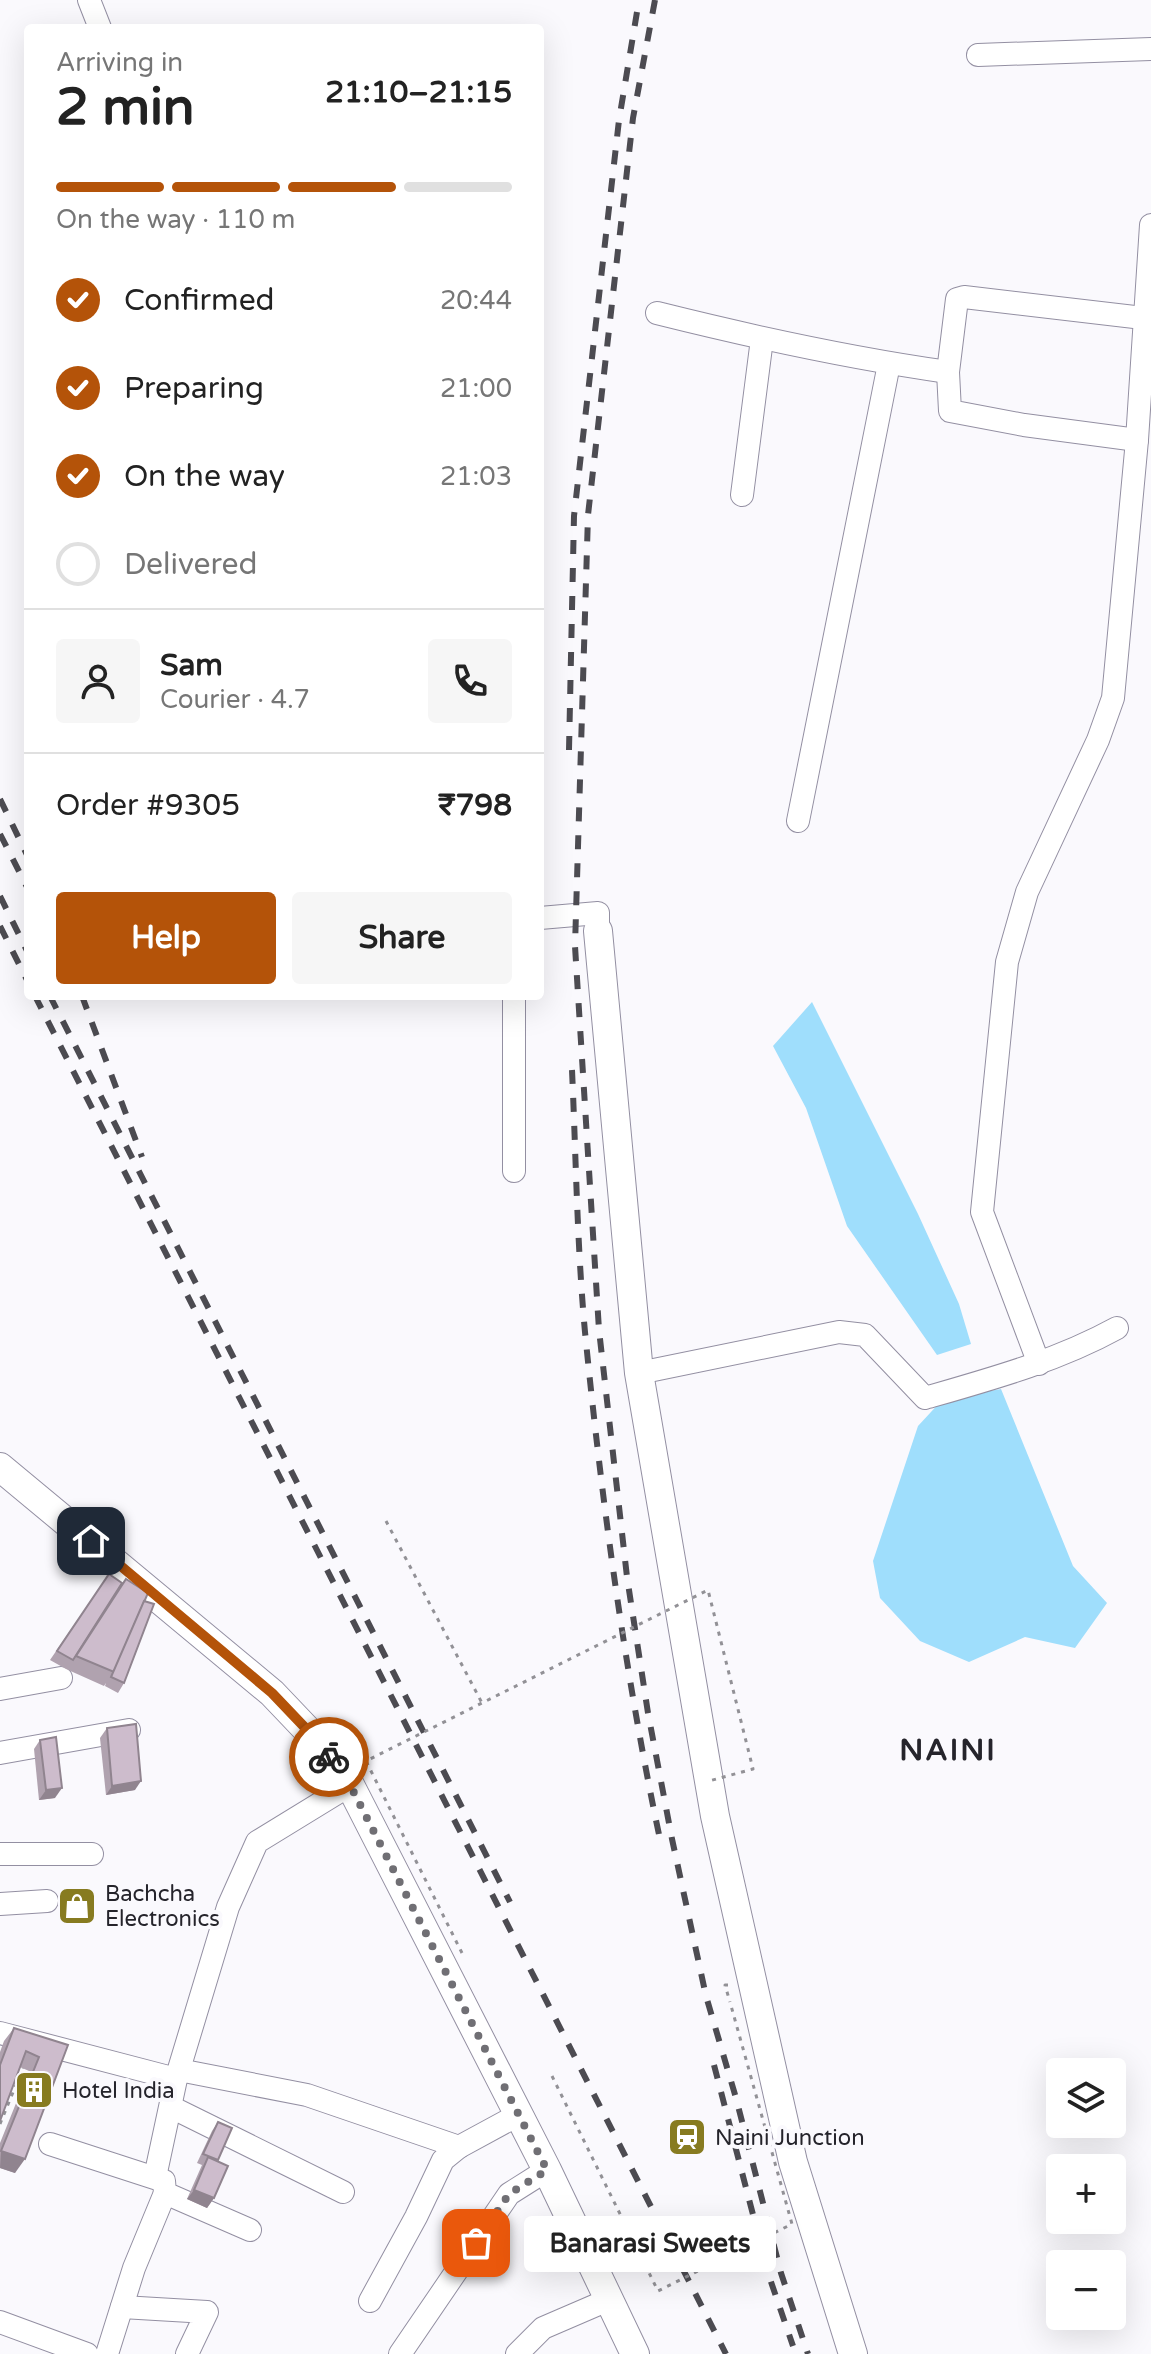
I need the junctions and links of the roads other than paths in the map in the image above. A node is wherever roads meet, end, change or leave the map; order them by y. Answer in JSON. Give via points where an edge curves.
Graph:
{"nodes":[{"id":1,"x":89,"y":0,"type":"edge"},
{"id":2,"x":98,"y":24,"type":"edge"},
{"id":3,"x":1151,"y":49,"type":"edge"},
{"id":4,"x":978,"y":55,"type":"dead end"},
{"id":5,"x":1151,"y":225,"type":"edge"},
{"id":6,"x":657,"y":313,"type":"dead end"},
{"id":7,"x":1143,"y":318,"type":"junction"},
{"id":8,"x":762,"y":339,"type":"junction"},
{"id":9,"x":889,"y":364,"type":"junction"},
{"id":10,"x":948,"y":372,"type":"junction"},
{"id":11,"x":1137,"y":440,"type":"junction"},
{"id":12,"x":742,"y":495,"type":"dead end"},
{"id":13,"x":798,"y":821,"type":"dead end"},
{"id":14,"x":544,"y":918,"type":"edge"},
{"id":15,"x":598,"y":931,"type":"joint"},
{"id":16,"x":514,"y":1000,"type":"edge"},
{"id":17,"x":514,"y":1171,"type":"dead end"},
{"id":18,"x":1117,"y":1328,"type":"dead end"},
{"id":19,"x":1039,"y":1364,"type":"junction"},
{"id":20,"x":639,"y":1373,"type":"junction"},
{"id":21,"x":0,"y":1467,"type":"edge"},
{"id":22,"x":61,"y":1678,"type":"dead end"},
{"id":23,"x":0,"y":1689,"type":"edge"},
{"id":24,"x":129,"y":1730,"type":"edge"},
{"id":25,"x":0,"y":1753,"type":"edge"},
{"id":26,"x":350,"y":1785,"type":"junction"},
{"id":27,"x":0,"y":1854,"type":"edge"},
{"id":28,"x":92,"y":1854,"type":"dead end"},
{"id":29,"x":47,"y":1901,"type":"dead end"},
{"id":30,"x":0,"y":1904,"type":"edge"},
{"id":31,"x":0,"y":2033,"type":"edge"},
{"id":32,"x":178,"y":2075,"type":"junction"},
{"id":33,"x":171,"y":2107,"type":"junction"},
{"id":34,"x":518,"y":2115,"type":"junction"},
{"id":35,"x":50,"y":2144,"type":"dead end"},
{"id":36,"x":459,"y":2147,"type":"junction"},
{"id":37,"x":547,"y":2170,"type":"junction"},
{"id":38,"x":160,"y":2185,"type":"junction"},
{"id":39,"x":343,"y":2192,"type":"dead end"},
{"id":40,"x":250,"y":2230,"type":"dead end"},
{"id":41,"x":608,"y":2300,"type":"junction"},
{"id":42,"x":370,"y":2301,"type":"dead end"},
{"id":43,"x":122,"y":2307,"type":"junction"},
{"id":44,"x":0,"y":2322,"type":"edge"},
{"id":45,"x":409,"y":2351,"type":"edge"},
{"id":46,"x":87,"y":2354,"type":"edge"},
{"id":47,"x":107,"y":2354,"type":"edge"},
{"id":48,"x":187,"y":2354,"type":"edge"},
{"id":49,"x":517,"y":2354,"type":"edge"},
{"id":50,"x":635,"y":2354,"type":"edge"},
{"id":51,"x":853,"y":2354,"type":"edge"}],
"edges":[{"from":1,"to":2,"type":"street"},
{"from":3,"to":4,"type":"street"},
{"from":5,"to":7,"type":"street"},
{"from":6,"to":8,"type":"street"},
{"from":7,"to":10,"type":"street","via":[[964,297],[957,299]]},
{"from":7,"to":11,"type":"street"},
{"from":8,"to":9,"type":"street"},
{"from":8,"to":12,"type":"street"},
{"from":9,"to":10,"type":"street"},
{"from":9,"to":13,"type":"street"},
{"from":10,"to":11,"type":"street","via":[[950,411]]},
{"from":11,"to":19,"type":"street","via":[[1113,698],[1027,892],[1007,962],[982,1212]]},
{"from":14,"to":15,"type":"street","via":[[598,913]]},
{"from":15,"to":20,"type":"street"},
{"from":16,"to":17,"type":"street"},
{"from":18,"to":19,"type":"street"},
{"from":19,"to":20,"type":"street","via":[[925,1398],[865,1335],[839,1332]]},
{"from":20,"to":51,"type":"street","via":[[709,1781],[793,2162]]},
{"from":21,"to":26,"type":"street","via":[[272,1693]]},
{"from":22,"to":23,"type":"street"},
{"from":24,"to":25,"type":"street"},
{"from":26,"to":32,"type":"street","via":[[257,1842],[228,1907]]},
{"from":26,"to":34,"type":"street"},
{"from":27,"to":28,"type":"street"},
{"from":29,"to":30,"type":"street"},
{"from":31,"to":32,"type":"street"},
{"from":32,"to":33,"type":"street"},
{"from":32,"to":36,"type":"street","via":[[307,2095]]},
{"from":33,"to":38,"type":"street"},
{"from":33,"to":39,"type":"street"},
{"from":34,"to":36,"type":"street"},
{"from":34,"to":37,"type":"street"},
{"from":35,"to":38,"type":"street"},
{"from":36,"to":42,"type":"street","via":[[443,2160]]},
{"from":37,"to":41,"type":"street"},
{"from":37,"to":45,"type":"street","via":[[509,2194]]},
{"from":38,"to":40,"type":"street"},
{"from":38,"to":43,"type":"street"},
{"from":41,"to":49,"type":"street","via":[[543,2328]]},
{"from":41,"to":50,"type":"street"},
{"from":43,"to":47,"type":"street"},
{"from":43,"to":48,"type":"street","via":[[207,2312]]},
{"from":44,"to":46,"type":"street"}]}
